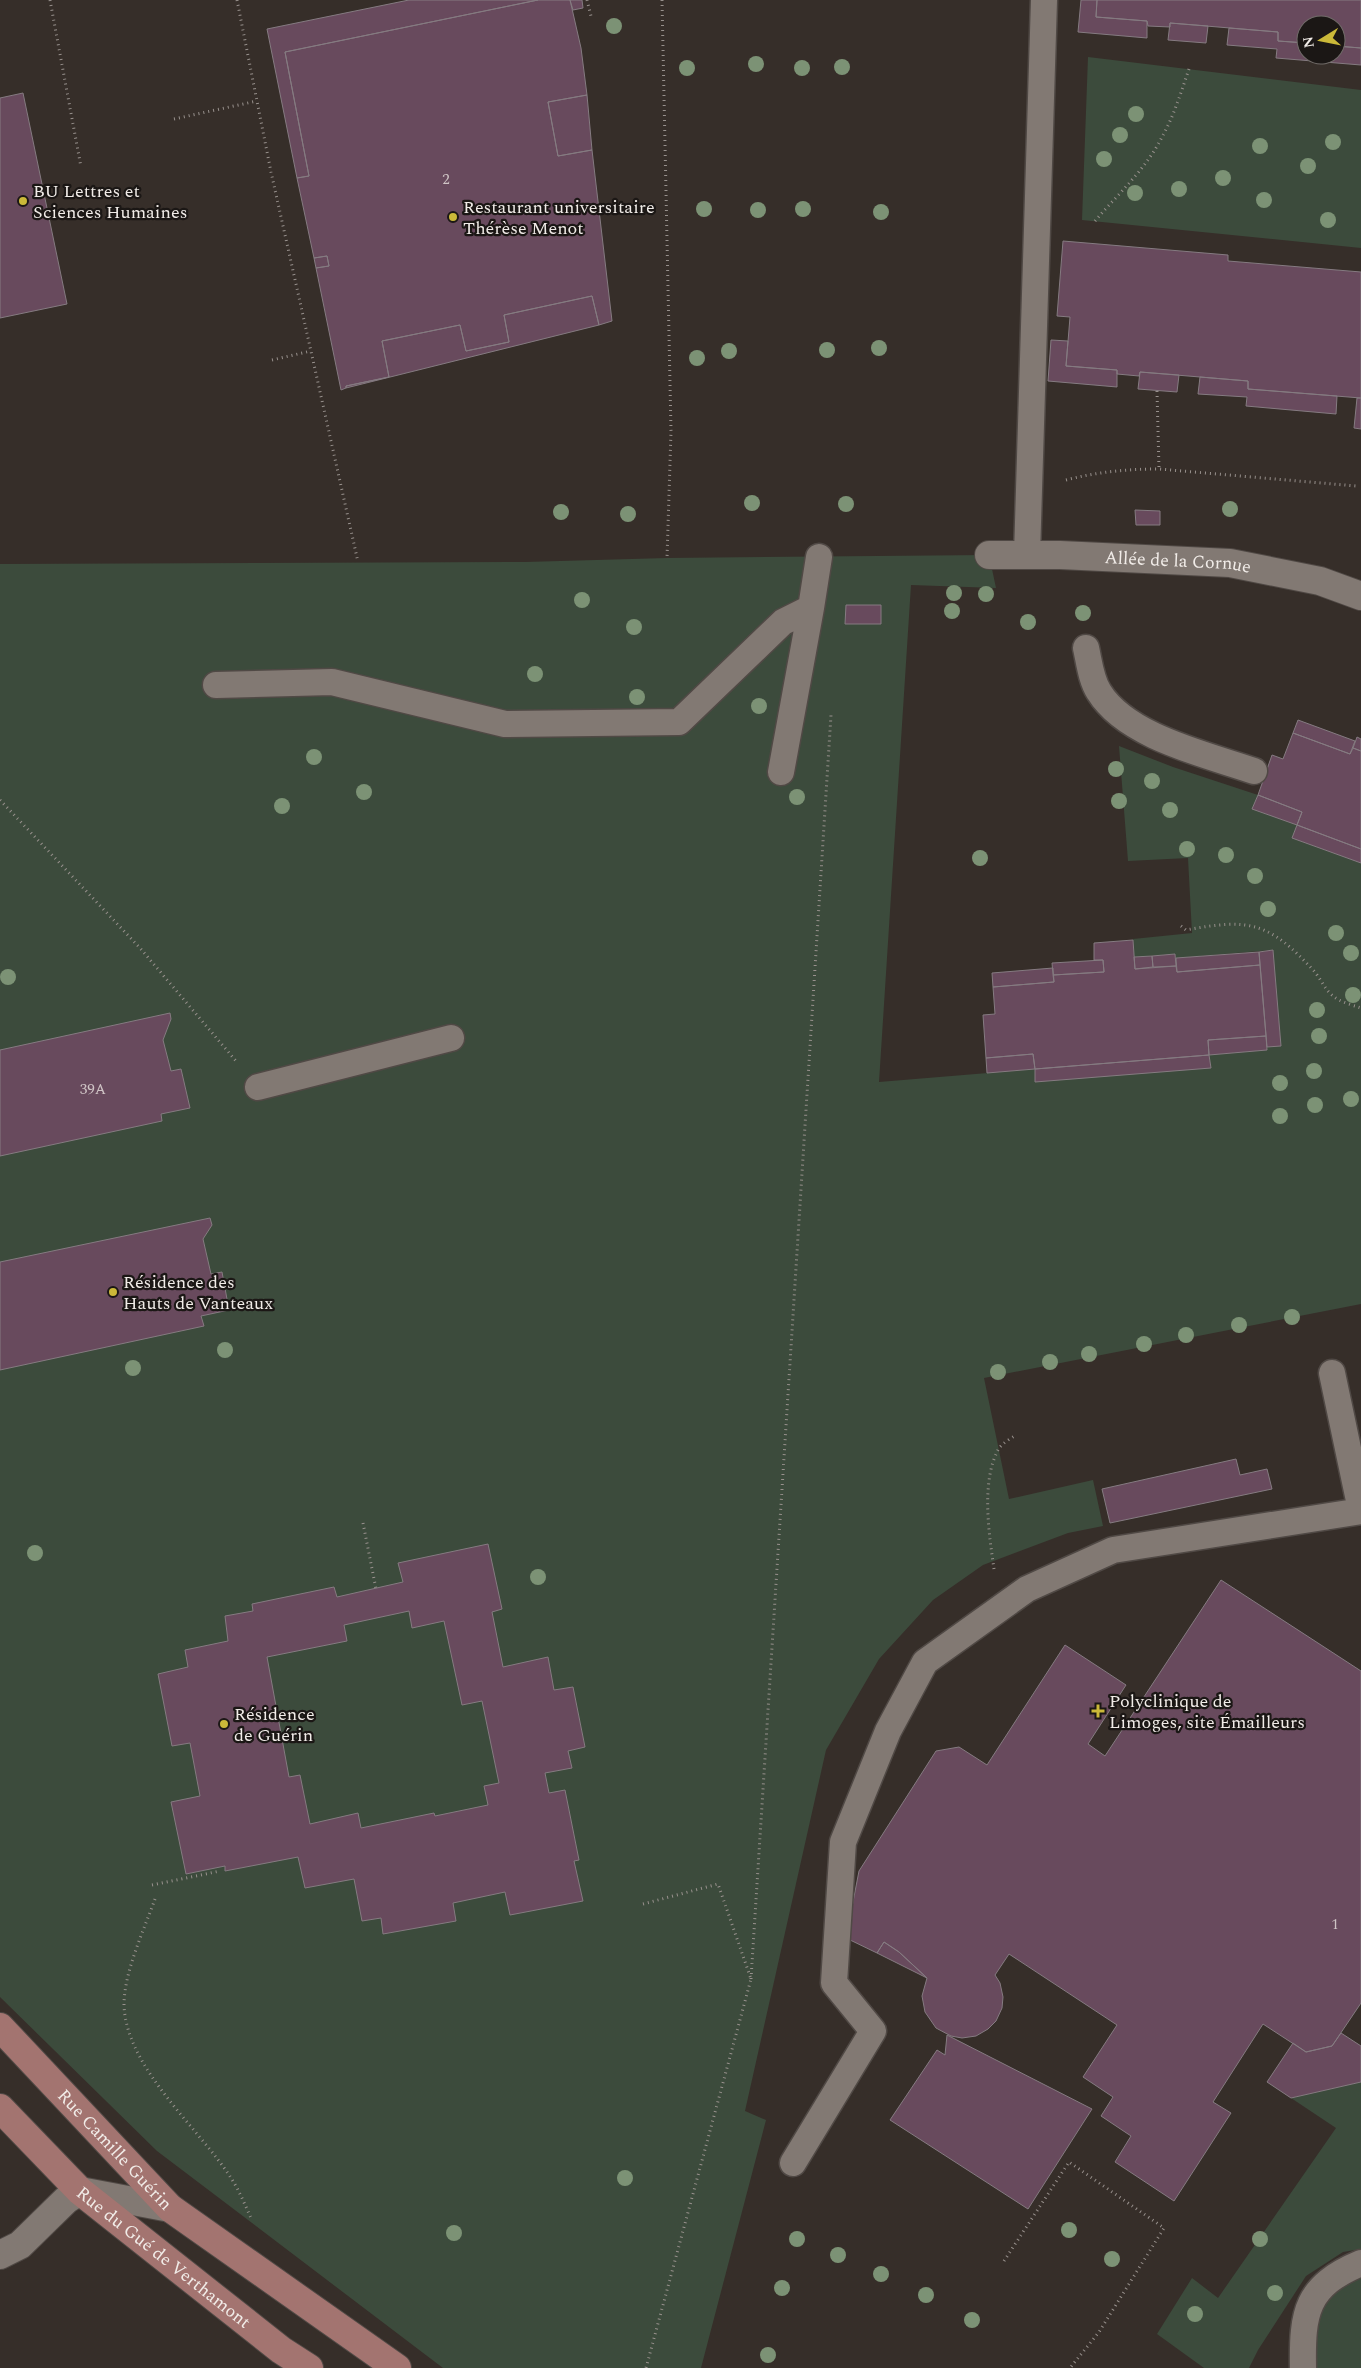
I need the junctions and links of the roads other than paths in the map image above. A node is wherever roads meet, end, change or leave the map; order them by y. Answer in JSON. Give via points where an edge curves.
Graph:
{"nodes":[{"id":1,"x":1044,"y":0,"type":"edge"},
{"id":2,"x":989,"y":555,"type":"dead end"},
{"id":3,"x":1027,"y":555,"type":"junction"},
{"id":4,"x":819,"y":557,"type":"dead end"},
{"id":5,"x":1361,"y":596,"type":"edge"},
{"id":6,"x":811,"y":608,"type":"junction"},
{"id":7,"x":1086,"y":648,"type":"dead end"},
{"id":8,"x":216,"y":684,"type":"dead end"},
{"id":9,"x":1254,"y":771,"type":"dead end"},
{"id":10,"x":781,"y":772,"type":"dead end"},
{"id":11,"x":451,"y":1038,"type":"dead end"},
{"id":12,"x":258,"y":1087,"type":"road end"},
{"id":13,"x":1332,"y":1373,"type":"dead end"},
{"id":14,"x":1361,"y":1511,"type":"edge"},
{"id":15,"x":0,"y":2027,"type":"edge"},
{"id":16,"x":0,"y":2108,"type":"edge"},
{"id":17,"x":793,"y":2163,"type":"dead end"},
{"id":18,"x":80,"y":2190,"type":"junction"},
{"id":19,"x":170,"y":2208,"type":"junction"},
{"id":20,"x":0,"y":2255,"type":"edge"},
{"id":21,"x":1361,"y":2263,"type":"edge"},
{"id":22,"x":309,"y":2368,"type":"edge"},
{"id":23,"x":397,"y":2368,"type":"edge"},
{"id":24,"x":1303,"y":2368,"type":"edge"}],
"edges":[{"from":1,"to":3,"type":"lane"},
{"from":2,"to":3,"type":"street","name":"Allée de la Cornue"},
{"from":3,"to":5,"type":"street","name":"Allée de la Cornue","via":[[1230,563],[1320,581]]},
{"from":4,"to":6,"type":"lane"},
{"from":6,"to":8,"type":"lane","via":[[783,622],[679,722],[505,724],[332,682]]},
{"from":6,"to":10,"type":"lane"},
{"from":7,"to":9,"type":"lane","via":[[1098,691],[1115,711],[1143,732]]},
{"from":11,"to":12,"type":"lane"},
{"from":13,"to":14,"type":"lane"},
{"from":14,"to":17,"type":"lane","via":[[1113,1550],[1027,1589],[925,1662],[888,1731],[843,1842],[834,1983],[873,2030]]},
{"from":15,"to":19,"type":"main road","name":"Rue Camille Guérin"},
{"from":16,"to":18,"type":"main road"},
{"from":18,"to":19,"type":"street","name":"Rue Camille Guérin"},
{"from":18,"to":20,"type":"street","name":"Rue du Gué de Verthamont","via":[[20,2245]]},
{"from":18,"to":22,"type":"main road","name":"Rue du Gué de Verthamont","via":[[281,2350]]},
{"from":19,"to":23,"type":"main road"},
{"from":21,"to":24,"type":"lane","via":[[1338,2273],[1318,2292],[1305,2314]]}]}
